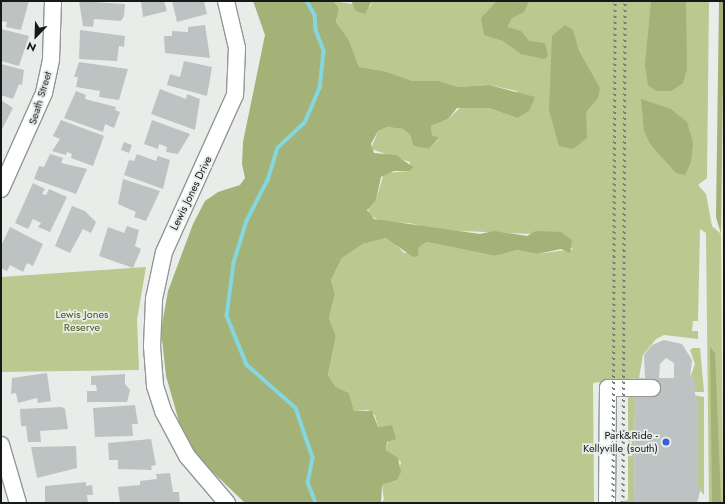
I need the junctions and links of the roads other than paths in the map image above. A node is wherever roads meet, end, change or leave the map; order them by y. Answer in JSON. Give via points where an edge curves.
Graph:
{"nodes":[{"id":1,"x":53,"y":1,"type":"edge"},
{"id":2,"x":226,"y":1,"type":"edge"},
{"id":3,"x":1,"y":189,"type":"edge"},
{"id":4,"x":652,"y":388,"type":"dead end"},
{"id":5,"x":1,"y":445,"type":"edge"},
{"id":6,"x":18,"y":503,"type":"edge"},
{"id":7,"x":227,"y":503,"type":"edge"},
{"id":8,"x":606,"y":503,"type":"edge"}],
"edges":[{"from":1,"to":3,"type":"street","name":"Seath Street","via":[[51,59],[44,93]]},
{"from":2,"to":7,"type":"street","name":"Lewis Jones Drive","via":[[237,48],[234,95],[224,125],[172,229],[158,275],[152,322],[158,398],[187,456]]},
{"from":4,"to":8,"type":"street","via":[[608,388]]},
{"from":5,"to":6,"type":"street"}]}
